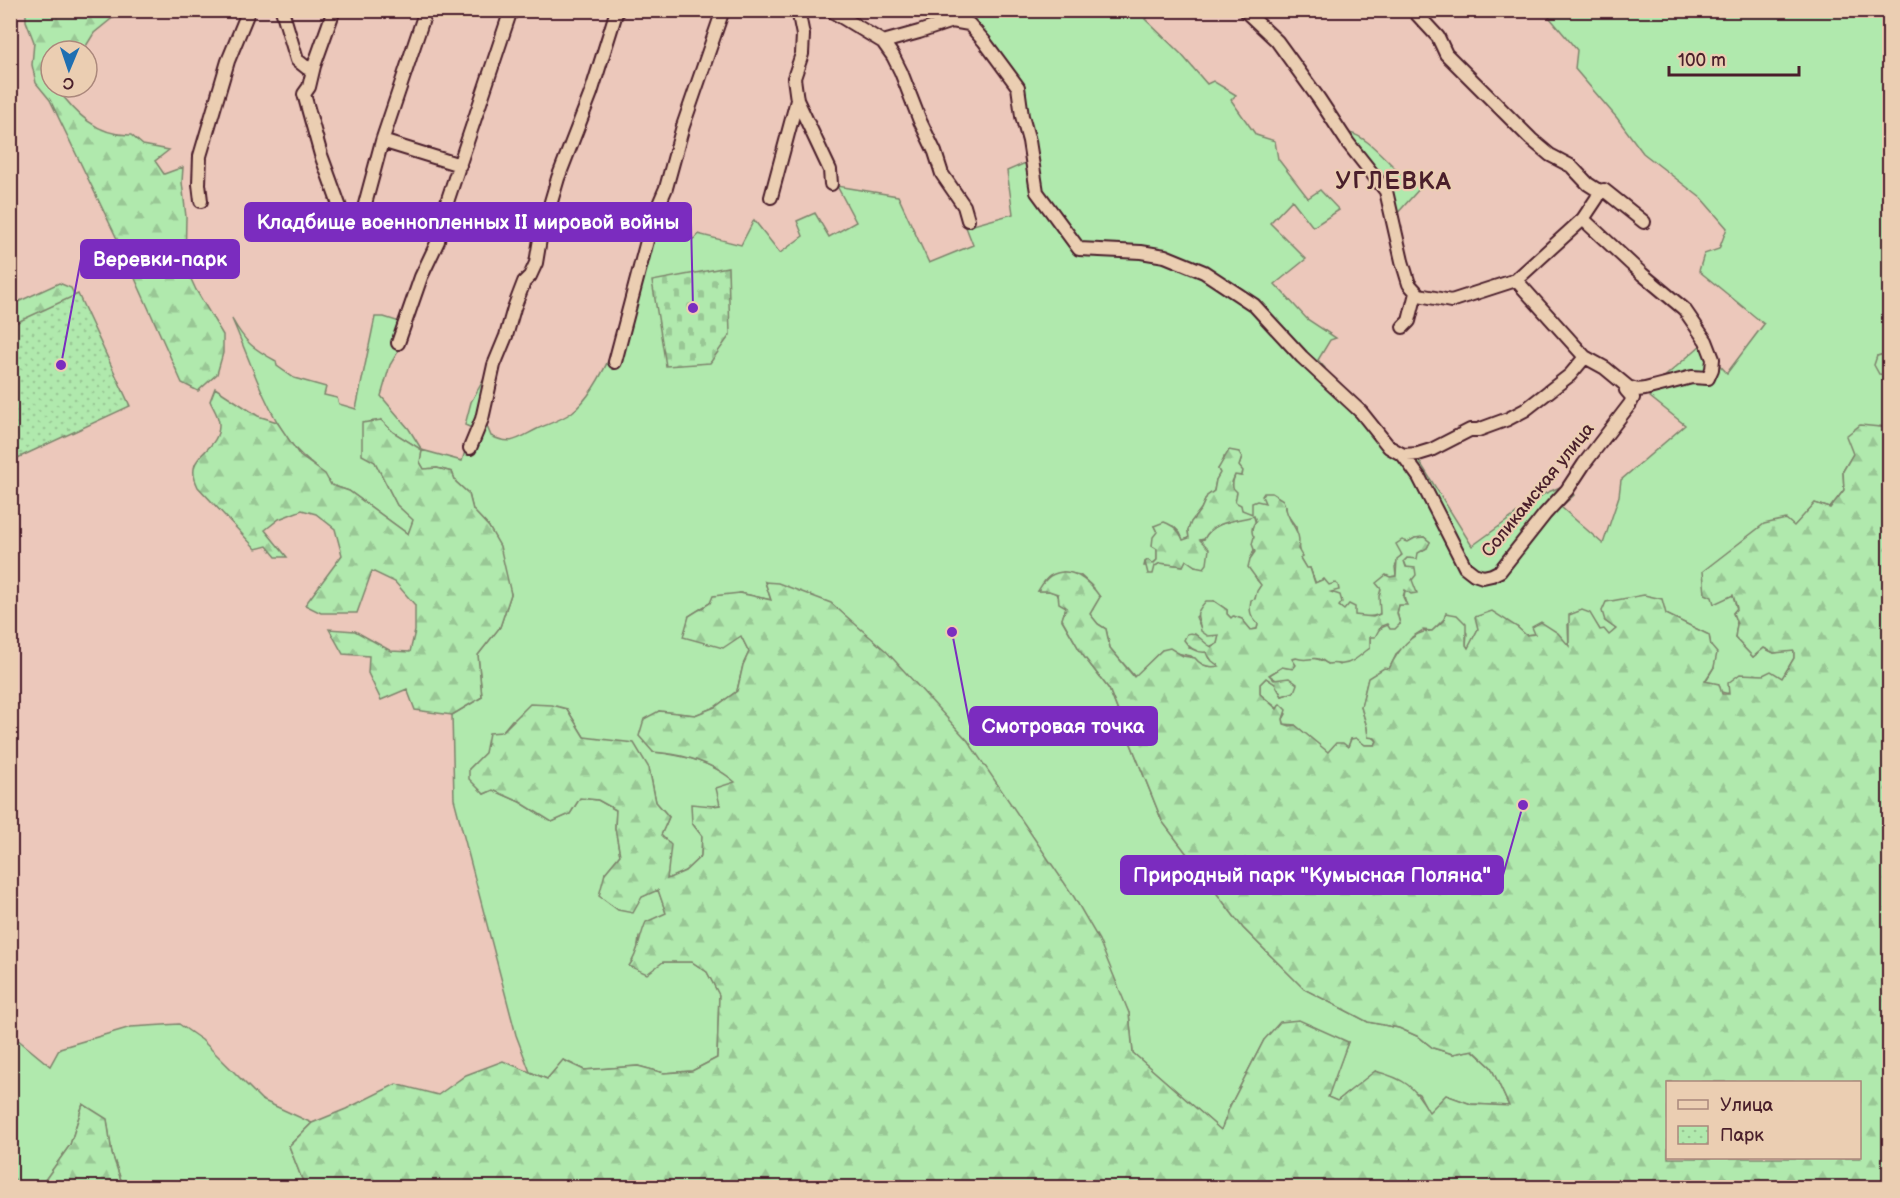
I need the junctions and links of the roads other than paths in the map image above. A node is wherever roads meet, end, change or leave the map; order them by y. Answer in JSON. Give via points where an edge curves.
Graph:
{"nodes":[{"id":1,"x":249,"y":10,"type":"edge"},
{"id":2,"x":282,"y":10,"type":"edge"},
{"id":3,"x":334,"y":10,"type":"edge"},
{"id":4,"x":426,"y":10,"type":"edge"},
{"id":5,"x":511,"y":10,"type":"edge"},
{"id":6,"x":617,"y":10,"type":"edge"},
{"id":7,"x":723,"y":10,"type":"edge"},
{"id":8,"x":798,"y":10,"type":"edge"},
{"id":9,"x":830,"y":10,"type":"edge"},
{"id":10,"x":939,"y":10,"type":"edge"},
{"id":11,"x":1244,"y":10,"type":"edge"},
{"id":12,"x":1413,"y":10,"type":"edge"},
{"id":13,"x":938,"y":25,"type":"junction"},
{"id":14,"x":883,"y":42,"type":"junction"},
{"id":15,"x":314,"y":66,"type":"junction"},
{"id":16,"x":797,"y":100,"type":"junction"},
{"id":17,"x":382,"y":141,"type":"junction"},
{"id":18,"x":460,"y":165,"type":"junction"},
{"id":19,"x":831,"y":184,"type":"dead end"},
{"id":20,"x":1599,"y":191,"type":"junction"},
{"id":21,"x":771,"y":197,"type":"dead end"},
{"id":22,"x":201,"y":201,"type":"dead end"},
{"id":23,"x":1583,"y":219,"type":"junction"},
{"id":24,"x":968,"y":220,"type":"dead end"},
{"id":25,"x":1644,"y":222,"type":"dead end"},
{"id":26,"x":1516,"y":280,"type":"junction"},
{"id":27,"x":1416,"y":293,"type":"junction"},
{"id":28,"x":1403,"y":327,"type":"dead end"},
{"id":29,"x":399,"y":343,"type":"dead end"},
{"id":30,"x":1585,"y":357,"type":"junction"},
{"id":31,"x":615,"y":362,"type":"dead end"},
{"id":32,"x":1628,"y":387,"type":"junction"},
{"id":33,"x":470,"y":448,"type":"dead end"},
{"id":34,"x":1403,"y":455,"type":"junction"}],
"edges":[{"from":1,"to":22,"type":"street","via":[[228,61],[200,156]]},
{"from":2,"to":15,"type":"street","via":[[297,60],[307,68]]},
{"from":3,"to":15,"type":"street"},
{"from":4,"to":17,"type":"street"},
{"from":5,"to":18,"type":"street"},
{"from":6,"to":33,"type":"street","via":[[558,178],[536,263],[514,308]]},
{"from":7,"to":31,"type":"street","via":[[653,218]]},
{"from":8,"to":16,"type":"street","via":[[803,35],[794,78]]},
{"from":9,"to":14,"type":"street"},
{"from":10,"to":13,"type":"street"},
{"from":11,"to":27,"type":"street","via":[[1277,41],[1386,190],[1402,261]]},
{"from":12,"to":20,"type":"street","via":[[1438,37],[1446,54],[1531,139]]},
{"from":13,"to":14,"type":"street"},
{"from":13,"to":34,"type":"street","name":"Соликамская улица","via":[[952,21],[969,24],[1018,87],[1037,192],[1079,249],[1165,256],[1204,272],[1254,305],[1361,412],[1389,447]]},
{"from":14,"to":24,"type":"street","via":[[901,72],[942,174],[964,206]]},
{"from":15,"to":17,"type":"street","via":[[304,94],[346,224],[358,225],[361,219]]},
{"from":16,"to":19,"type":"street","via":[[830,170]]},
{"from":16,"to":21,"type":"street"},
{"from":17,"to":18,"type":"street"},
{"from":18,"to":29,"type":"street","via":[[440,223],[438,241],[421,277]]},
{"from":20,"to":23,"type":"street"},
{"from":20,"to":25,"type":"street","via":[[1604,190]]},
{"from":23,"to":26,"type":"street"},
{"from":23,"to":32,"type":"street","via":[[1684,309],[1713,359],[1708,378],[1645,389]]},
{"from":26,"to":27,"type":"street","via":[[1451,301]]},
{"from":26,"to":30,"type":"street"},
{"from":27,"to":28,"type":"street","via":[[1409,321]]},
{"from":30,"to":32,"type":"street"},
{"from":30,"to":34,"type":"street","via":[[1570,375],[1526,410],[1470,430],[1431,450]]},
{"from":32,"to":34,"type":"street","name":"Соликамская улица","via":[[1626,390],[1633,398],[1630,404],[1567,490],[1510,560],[1492,575],[1484,577],[1465,567],[1419,477]]}]}
